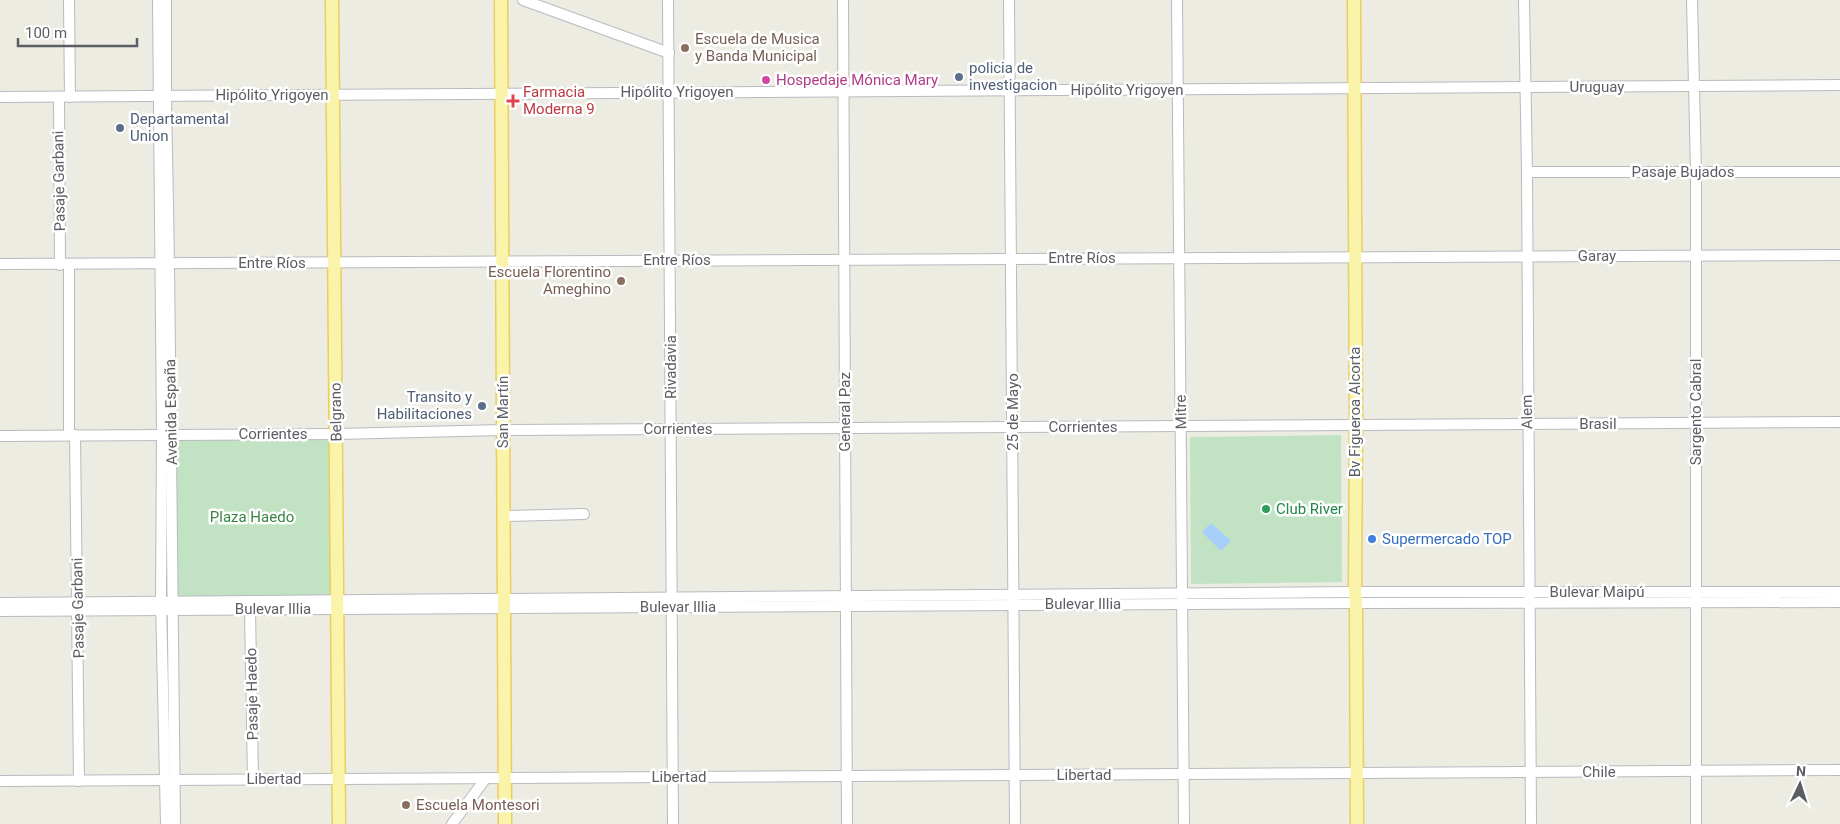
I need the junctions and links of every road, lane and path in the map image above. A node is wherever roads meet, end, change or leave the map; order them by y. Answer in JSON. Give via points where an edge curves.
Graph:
{"nodes":[{"id":1,"x":69,"y":0,"type":"edge"},
{"id":2,"x":158,"y":0,"type":"edge"},
{"id":3,"x":166,"y":0,"type":"edge"},
{"id":4,"x":332,"y":0,"type":"edge"},
{"id":5,"x":501,"y":0,"type":"edge"},
{"id":6,"x":523,"y":0,"type":"edge"},
{"id":7,"x":668,"y":0,"type":"edge"},
{"id":8,"x":843,"y":0,"type":"edge"},
{"id":9,"x":1009,"y":0,"type":"edge"},
{"id":10,"x":1177,"y":0,"type":"edge"},
{"id":11,"x":1354,"y":0,"type":"edge"},
{"id":12,"x":1524,"y":0,"type":"edge"},
{"id":13,"x":1692,"y":0,"type":"edge"},
{"id":14,"x":669,"y":53,"type":"junction"},
{"id":15,"x":1840,"y":85,"type":"edge"},
{"id":16,"x":1693,"y":86,"type":"junction"},
{"id":17,"x":1524,"y":87,"type":"junction"},
{"id":18,"x":1354,"y":88,"type":"junction"},
{"id":19,"x":1178,"y":89,"type":"junction"},
{"id":20,"x":1010,"y":90,"type":"junction"},
{"id":21,"x":843,"y":91,"type":"junction"},
{"id":22,"x":669,"y":92,"type":"junction"},
{"id":23,"x":501,"y":93,"type":"junction"},
{"id":24,"x":332,"y":94,"type":"junction"},
{"id":25,"x":58,"y":96,"type":"junction"},
{"id":26,"x":70,"y":96,"type":"junction"},
{"id":27,"x":162,"y":96,"type":"junction"},
{"id":28,"x":0,"y":97,"type":"edge"},
{"id":29,"x":1527,"y":172,"type":"junction"},
{"id":30,"x":1696,"y":172,"type":"junction"},
{"id":31,"x":1840,"y":172,"type":"edge"},
{"id":32,"x":1840,"y":255,"type":"edge"},
{"id":33,"x":1526,"y":256,"type":"junction"},
{"id":34,"x":1696,"y":256,"type":"junction"},
{"id":35,"x":1354,"y":257,"type":"junction"},
{"id":36,"x":1179,"y":258,"type":"junction"},
{"id":37,"x":1012,"y":259,"type":"junction"},
{"id":38,"x":670,"y":260,"type":"junction"},
{"id":39,"x":844,"y":260,"type":"junction"},
{"id":40,"x":503,"y":261,"type":"junction"},
{"id":41,"x":334,"y":262,"type":"junction"},
{"id":42,"x":165,"y":263,"type":"junction"},
{"id":43,"x":0,"y":264,"type":"edge"},
{"id":44,"x":64,"y":265,"type":"junction"},
{"id":45,"x":1840,"y":422,"type":"edge"},
{"id":46,"x":1697,"y":423,"type":"junction"},
{"id":47,"x":1528,"y":424,"type":"junction"},
{"id":48,"x":1356,"y":425,"type":"junction"},
{"id":49,"x":1181,"y":426,"type":"junction"},
{"id":50,"x":1013,"y":427,"type":"junction"},
{"id":51,"x":845,"y":428,"type":"junction"},
{"id":52,"x":671,"y":429,"type":"junction"},
{"id":53,"x":503,"y":430,"type":"junction"},
{"id":54,"x":166,"y":434,"type":"junction"},
{"id":55,"x":337,"y":434,"type":"junction"},
{"id":56,"x":72,"y":435,"type":"junction"},
{"id":57,"x":0,"y":436,"type":"edge"},
{"id":58,"x":584,"y":514,"type":"dead end"},
{"id":59,"x":504,"y":516,"type":"junction"},
{"id":60,"x":1840,"y":592,"type":"edge"},
{"id":61,"x":1356,"y":597,"type":"junction"},
{"id":62,"x":1529,"y":597,"type":"junction"},
{"id":63,"x":1696,"y":597,"type":"junction"},
{"id":64,"x":1183,"y":599,"type":"junction"},
{"id":65,"x":1014,"y":600,"type":"junction"},
{"id":66,"x":846,"y":601,"type":"junction"},
{"id":67,"x":672,"y":602,"type":"junction"},
{"id":68,"x":1840,"y":602,"type":"edge"},
{"id":69,"x":0,"y":603,"type":"edge"},
{"id":70,"x":504,"y":603,"type":"junction"},
{"id":71,"x":166,"y":605,"type":"junction"},
{"id":72,"x":337,"y":605,"type":"junction"},
{"id":73,"x":78,"y":607,"type":"junction"},
{"id":74,"x":250,"y":610,"type":"junction"},
{"id":75,"x":0,"y":611,"type":"edge"},
{"id":76,"x":1840,"y":770,"type":"edge"},
{"id":77,"x":1695,"y":771,"type":"junction"},
{"id":78,"x":1531,"y":772,"type":"junction"},
{"id":79,"x":1357,"y":773,"type":"junction"},
{"id":80,"x":1184,"y":774,"type":"junction"},
{"id":81,"x":1015,"y":775,"type":"junction"},
{"id":82,"x":847,"y":776,"type":"junction"},
{"id":83,"x":673,"y":777,"type":"junction"},
{"id":84,"x":486,"y":778,"type":"junction"},
{"id":85,"x":504,"y":778,"type":"junction"},
{"id":86,"x":170,"y":779,"type":"junction"},
{"id":87,"x":253,"y":779,"type":"junction"},
{"id":88,"x":339,"y":779,"type":"junction"},
{"id":89,"x":0,"y":781,"type":"edge"},
{"id":90,"x":79,"y":781,"type":"junction"},
{"id":91,"x":166,"y":824,"type":"edge"},
{"id":92,"x":175,"y":824,"type":"edge"},
{"id":93,"x":339,"y":824,"type":"edge"},
{"id":94,"x":452,"y":824,"type":"edge"},
{"id":95,"x":505,"y":824,"type":"edge"},
{"id":96,"x":673,"y":824,"type":"edge"},
{"id":97,"x":847,"y":824,"type":"edge"},
{"id":98,"x":1015,"y":824,"type":"edge"},
{"id":99,"x":1184,"y":824,"type":"edge"},
{"id":100,"x":1358,"y":824,"type":"edge"},
{"id":101,"x":1531,"y":824,"type":"edge"},
{"id":102,"x":1696,"y":824,"type":"edge"}],
"edges":[{"from":1,"to":26,"type":"street"},
{"from":2,"to":27,"type":"street","name":"Avenida España"},
{"from":3,"to":27,"type":"street","name":"Avenida España"},
{"from":4,"to":24,"type":"main road","name":"Belgrano"},
{"from":5,"to":23,"type":"main road","name":"San Martín"},
{"from":6,"to":14,"type":"street"},
{"from":7,"to":14,"type":"street","name":"Rivadavia"},
{"from":8,"to":21,"type":"street","name":"General Paz"},
{"from":9,"to":20,"type":"street","name":"25 de Mayo"},
{"from":10,"to":19,"type":"street","name":"Mitre"},
{"from":11,"to":18,"type":"main road","name":"Bv Figueroa Alcorta"},
{"from":12,"to":17,"type":"street","name":"Alem"},
{"from":13,"to":16,"type":"street","name":"Sargento Cabral"},
{"from":14,"to":22,"type":"street","name":"Rivadavia"},
{"from":15,"to":16,"type":"street","name":"Uruguay"},
{"from":16,"to":17,"type":"street","name":"Uruguay"},
{"from":16,"to":30,"type":"street","name":"Sargento Cabral"},
{"from":17,"to":18,"type":"street","name":"Uruguay"},
{"from":17,"to":29,"type":"street","name":"Alem"},
{"from":18,"to":19,"type":"street","name":"Hipólito Yrigoyen"},
{"from":18,"to":35,"type":"main road","name":"Bv Figueroa Alcorta"},
{"from":19,"to":20,"type":"street","name":"Hipólito Yrigoyen"},
{"from":19,"to":36,"type":"street","name":"Mitre"},
{"from":20,"to":21,"type":"street","name":"Hipólito Yrigoyen"},
{"from":20,"to":37,"type":"street","name":"25 de Mayo"},
{"from":21,"to":22,"type":"street","name":"Hipólito Yrigoyen"},
{"from":21,"to":39,"type":"street","name":"General Paz"},
{"from":22,"to":23,"type":"street","name":"Hipólito Yrigoyen"},
{"from":22,"to":38,"type":"street","name":"Rivadavia"},
{"from":23,"to":24,"type":"street","name":"Hipólito Yrigoyen"},
{"from":23,"to":40,"type":"main road","name":"San Martín"},
{"from":24,"to":27,"type":"street","name":"Hipólito Yrigoyen"},
{"from":24,"to":41,"type":"main road","name":"Belgrano"},
{"from":25,"to":26,"type":"street","name":"Hipólito Yrigoyen"},
{"from":25,"to":28,"type":"street","name":"Hipólito Yrigoyen"},
{"from":25,"to":44,"type":"street","name":"Pasaje Garbani"},
{"from":26,"to":27,"type":"street","name":"Hipólito Yrigoyen"},
{"from":27,"to":42,"type":"street","name":"Avenida España"},
{"from":29,"to":30,"type":"street","name":"Pasaje Bujados"},
{"from":29,"to":33,"type":"street","name":"Alem"},
{"from":30,"to":31,"type":"street","name":"Pasaje Bujados"},
{"from":30,"to":34,"type":"street","name":"Sargento Cabral"},
{"from":32,"to":34,"type":"street","name":"Garay"},
{"from":33,"to":34,"type":"street","name":"Garay"},
{"from":33,"to":35,"type":"street","name":"Garay"},
{"from":33,"to":47,"type":"street","name":"Alem"},
{"from":34,"to":46,"type":"street","name":"Sargento Cabral"},
{"from":35,"to":36,"type":"street","name":"Entre Ríos"},
{"from":35,"to":48,"type":"main road","name":"Bv Figueroa Alcorta"},
{"from":36,"to":37,"type":"street","name":"Entre Ríos"},
{"from":36,"to":49,"type":"street","name":"Mitre"},
{"from":37,"to":39,"type":"street","name":"Entre Ríos"},
{"from":37,"to":50,"type":"street","name":"25 de Mayo"},
{"from":38,"to":39,"type":"street","name":"Entre Ríos"},
{"from":38,"to":40,"type":"street","name":"Entre Ríos"},
{"from":38,"to":52,"type":"street","name":"Rivadavia"},
{"from":39,"to":51,"type":"street","name":"General Paz"},
{"from":40,"to":41,"type":"street","name":"Entre Ríos"},
{"from":40,"to":53,"type":"main road","name":"San Martín"},
{"from":41,"to":42,"type":"street","name":"Entre Ríos"},
{"from":41,"to":55,"type":"main road","name":"Belgrano"},
{"from":42,"to":44,"type":"street","name":"Entre Ríos"},
{"from":42,"to":54,"type":"street","name":"Avenida España"},
{"from":43,"to":44,"type":"street","name":"Entre Ríos"},
{"from":44,"to":56,"type":"street","name":"Pasaje Garbani"},
{"from":45,"to":46,"type":"street","name":"Brasil"},
{"from":46,"to":47,"type":"street","name":"Brasil"},
{"from":46,"to":63,"type":"street","name":"Sargento Cabral"},
{"from":47,"to":48,"type":"street","name":"Brasil"},
{"from":47,"to":62,"type":"street","name":"Alem"},
{"from":48,"to":49,"type":"street","name":"Corrientes"},
{"from":48,"to":61,"type":"main road","name":"Bv Figueroa Alcorta"},
{"from":49,"to":50,"type":"street","name":"Corrientes"},
{"from":49,"to":64,"type":"street","name":"Mitre"},
{"from":50,"to":51,"type":"street","name":"Corrientes"},
{"from":50,"to":65,"type":"street","name":"25 de Mayo"},
{"from":51,"to":52,"type":"street","name":"Corrientes"},
{"from":51,"to":66,"type":"street","name":"General Paz"},
{"from":52,"to":53,"type":"street","name":"Corrientes"},
{"from":52,"to":67,"type":"street","name":"Rivadavia"},
{"from":53,"to":55,"type":"street","name":"Corrientes"},
{"from":53,"to":59,"type":"main road","name":"San Martín"},
{"from":54,"to":55,"type":"street","name":"Corrientes"},
{"from":54,"to":56,"type":"street","name":"Corrientes"},
{"from":54,"to":71,"type":"street","name":"Avenida España"},
{"from":55,"to":72,"type":"main road","name":"Belgrano"},
{"from":56,"to":57,"type":"street","name":"Corrientes"},
{"from":56,"to":73,"type":"street","name":"Pasaje Garbani"},
{"from":58,"to":59,"type":"street"},
{"from":59,"to":70,"type":"main road","name":"San Martín"},
{"from":60,"to":63,"type":"street","name":"Bulevar Maipú"},
{"from":61,"to":62,"type":"street","name":"Bulevar Maipú"},
{"from":61,"to":64,"type":"street","name":"Bulevar Illia"},
{"from":61,"to":79,"type":"main road","name":"Bv Figueroa Alcorta"},
{"from":62,"to":63,"type":"street","name":"Bulevar Maipú"},
{"from":62,"to":78,"type":"street","name":"Alem"},
{"from":63,"to":68,"type":"street","name":"Bulevar Maipú"},
{"from":63,"to":77,"type":"street","name":"Sargento Cabral"},
{"from":64,"to":65,"type":"street","name":"Bulevar Illia"},
{"from":64,"to":80,"type":"street","name":"Mitre"},
{"from":65,"to":66,"type":"street","name":"Bulevar Illia"},
{"from":65,"to":81,"type":"street","name":"25 de Mayo"},
{"from":66,"to":67,"type":"street","name":"Bulevar Illia"},
{"from":66,"to":82,"type":"street","name":"General Paz"},
{"from":67,"to":70,"type":"street","name":"Bulevar Illia"},
{"from":67,"to":83,"type":"street","name":"Rivadavia"},
{"from":69,"to":73,"type":"street","name":"Bulevar Illia"},
{"from":70,"to":72,"type":"street","name":"Bulevar Illia"},
{"from":70,"to":85,"type":"main road","name":"San Martín"},
{"from":71,"to":72,"type":"street","name":"Bulevar Illia"},
{"from":71,"to":73,"type":"street","name":"Bulevar Illia"},
{"from":71,"to":74,"type":"street","name":"Bulevar Illia"},
{"from":71,"to":86,"type":"street","name":"Avenida España"},
{"from":72,"to":74,"type":"street","name":"Bulevar Illia"},
{"from":72,"to":88,"type":"main road","name":"Belgrano"},
{"from":73,"to":75,"type":"street","name":"Bulevar Illia"},
{"from":73,"to":90,"type":"street","name":"Pasaje Garbani"},
{"from":74,"to":87,"type":"street","name":"Pasaje Haedo"},
{"from":76,"to":77,"type":"street","name":"Chile"},
{"from":77,"to":78,"type":"street","name":"Chile"},
{"from":77,"to":102,"type":"street","name":"Sargento Cabral"},
{"from":78,"to":79,"type":"street","name":"Chile"},
{"from":78,"to":101,"type":"street","name":"Alem"},
{"from":79,"to":80,"type":"street","name":"Libertad"},
{"from":79,"to":100,"type":"main road","name":"Bv Figueroa Alcorta"},
{"from":80,"to":81,"type":"street","name":"Libertad"},
{"from":80,"to":99,"type":"street","name":"Mitre"},
{"from":81,"to":82,"type":"street","name":"Libertad"},
{"from":81,"to":98,"type":"street","name":"25 de Mayo"},
{"from":82,"to":83,"type":"street","name":"Libertad"},
{"from":82,"to":97,"type":"street","name":"General Paz"},
{"from":83,"to":85,"type":"street","name":"Libertad"},
{"from":83,"to":96,"type":"street","name":"Rivadavia"},
{"from":84,"to":85,"type":"street","name":"Libertad"},
{"from":84,"to":88,"type":"street","name":"Libertad"},
{"from":84,"to":94,"type":"street"},
{"from":85,"to":95,"type":"main road","name":"San Martín"},
{"from":86,"to":87,"type":"street","name":"Libertad"},
{"from":86,"to":90,"type":"street","name":"Libertad"},
{"from":86,"to":91,"type":"street","name":"Avenida España"},
{"from":86,"to":92,"type":"street","name":"Avenida España"},
{"from":87,"to":88,"type":"street","name":"Libertad"},
{"from":88,"to":93,"type":"main road","name":"Belgrano"},
{"from":89,"to":90,"type":"street","name":"Libertad"}]}
